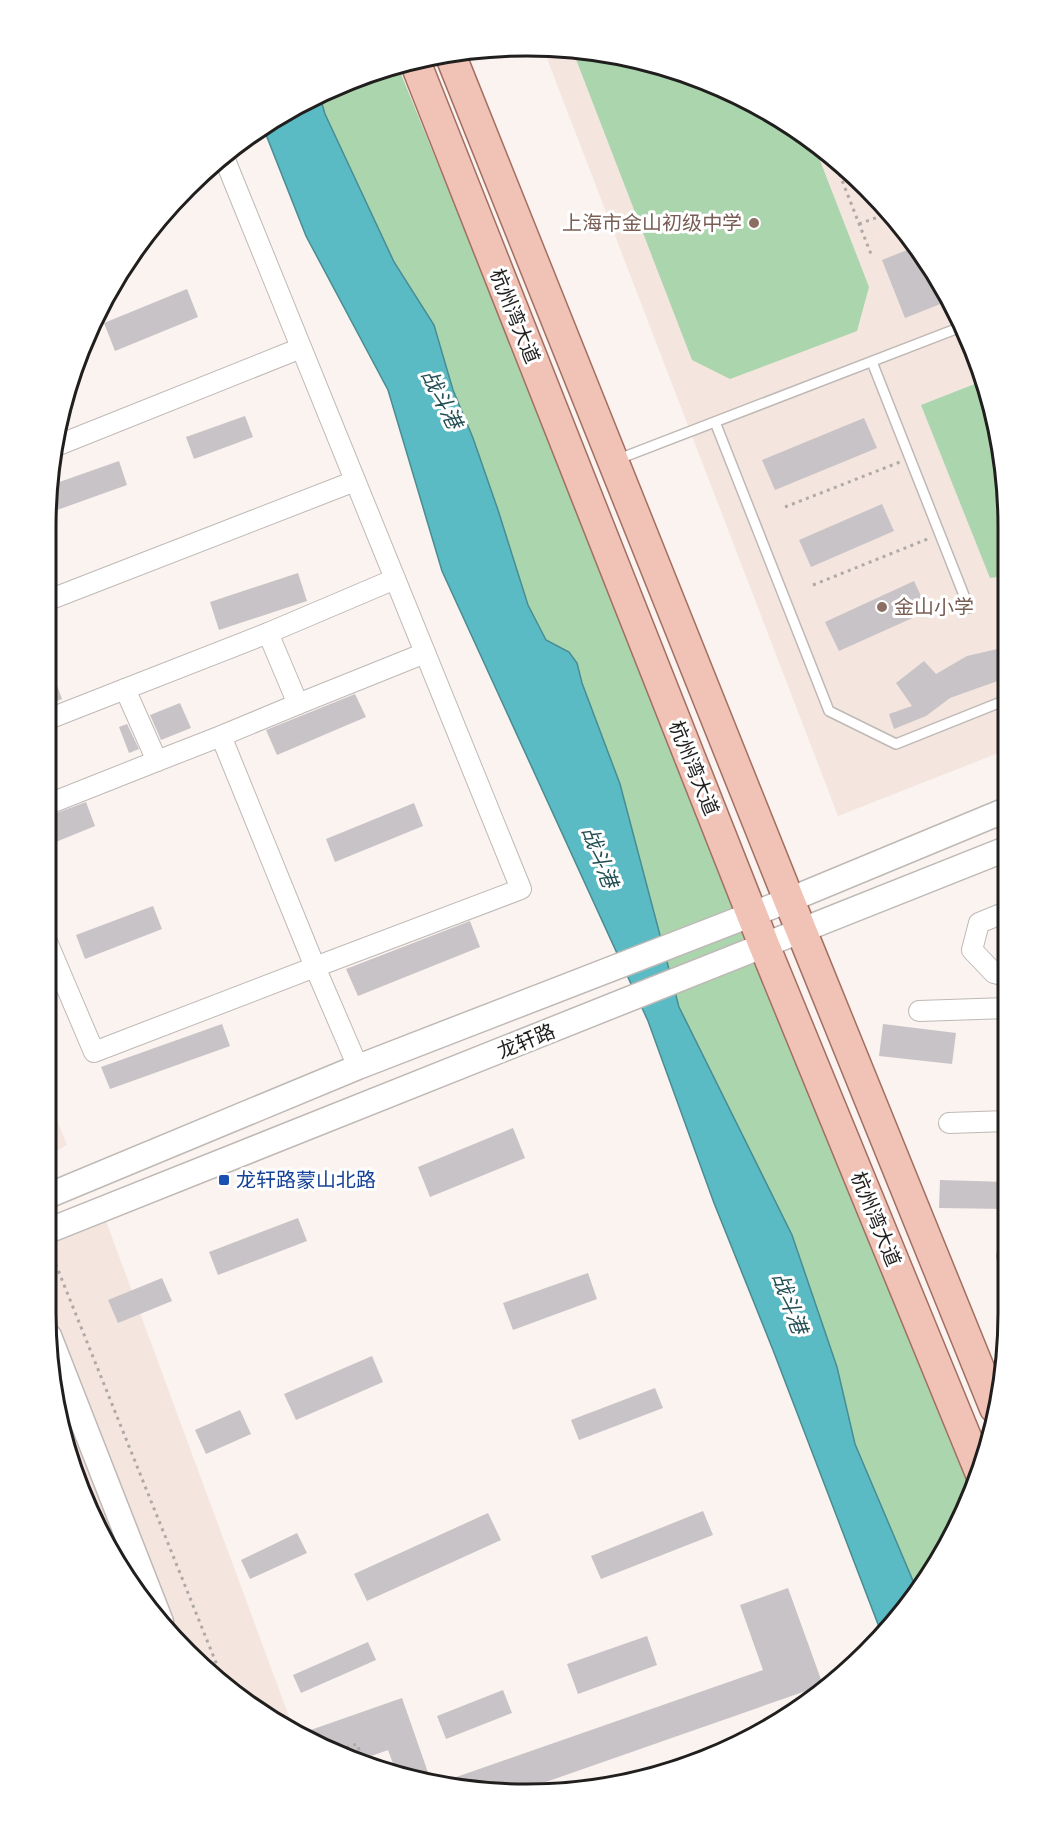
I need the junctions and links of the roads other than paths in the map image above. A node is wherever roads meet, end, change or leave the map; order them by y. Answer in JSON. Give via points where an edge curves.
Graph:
{"nodes":[{"id":1,"x":453,"y":62,"type":"edge"},
{"id":2,"x":418,"y":69,"type":"edge"},
{"id":3,"x":227,"y":164,"type":"edge"},
{"id":4,"x":955,"y":329,"type":"edge"},
{"id":5,"x":301,"y":348,"type":"junction"},
{"id":6,"x":872,"y":362,"type":"junction"},
{"id":7,"x":715,"y":422,"type":"junction"},
{"id":8,"x":64,"y":443,"type":"edge"},
{"id":9,"x":614,"y":461,"type":"junction"},
{"id":10,"x":355,"y":481,"type":"junction"},
{"id":11,"x":394,"y":579,"type":"junction"},
{"id":12,"x":56,"y":597,"type":"edge"},
{"id":13,"x":969,"y":608,"type":"dead end"},
{"id":14,"x":268,"y":633,"type":"junction"},
{"id":15,"x":425,"y":653,"type":"junction"},
{"id":16,"x":125,"y":688,"type":"junction"},
{"id":17,"x":998,"y":703,"type":"edge"},
{"id":18,"x":298,"y":704,"type":"junction"},
{"id":19,"x":56,"y":716,"type":"edge"},
{"id":20,"x":220,"y":736,"type":"junction"},
{"id":21,"x":158,"y":761,"type":"junction"},
{"id":22,"x":56,"y":801,"type":"edge"},
{"id":23,"x":998,"y":813,"type":"edge"},
{"id":24,"x":998,"y":852,"type":"edge"},
{"id":25,"x":789,"y":900,"type":"junction"},
{"id":26,"x":751,"y":914,"type":"junction"},
{"id":27,"x":998,"y":915,"type":"edge"},
{"id":28,"x":801,"y":930,"type":"junction"},
{"id":29,"x":764,"y":945,"type":"junction"},
{"id":30,"x":56,"y":963,"type":"edge"},
{"id":31,"x":315,"y":967,"type":"junction"},
{"id":32,"x":998,"y":974,"type":"edge"},
{"id":33,"x":998,"y":1008,"type":"edge"},
{"id":34,"x":919,"y":1011,"type":"dead end"},
{"id":35,"x":358,"y":1067,"type":"junction"},
{"id":36,"x":998,"y":1121,"type":"edge"},
{"id":37,"x":949,"y":1123,"type":"dead end"},
{"id":38,"x":56,"y":1192,"type":"edge"},
{"id":39,"x":56,"y":1236,"type":"edge"},
{"id":40,"x":59,"y":1361,"type":"edge"},
{"id":41,"x":990,"y":1397,"type":"edge"},
{"id":42,"x":975,"y":1459,"type":"edge"},
{"id":43,"x":152,"y":1598,"type":"edge"}],
"edges":[{"from":1,"to":9,"type":"main road","name":"杭州湾大道"},
{"from":2,"to":26,"type":"main road","name":"杭州湾大道"},
{"from":3,"to":5,"type":"street"},
{"from":4,"to":6,"type":"lane"},
{"from":5,"to":8,"type":"street"},
{"from":5,"to":10,"type":"street"},
{"from":6,"to":7,"type":"lane"},
{"from":6,"to":13,"type":"lane"},
{"from":7,"to":9,"type":"lane"},
{"from":7,"to":17,"type":"lane","via":[[829,711],[896,744]]},
{"from":9,"to":25,"type":"main road","name":"杭州湾大道"},
{"from":10,"to":11,"type":"street"},
{"from":10,"to":12,"type":"street"},
{"from":11,"to":14,"type":"street"},
{"from":11,"to":15,"type":"street"},
{"from":14,"to":16,"type":"street"},
{"from":14,"to":18,"type":"street"},
{"from":15,"to":18,"type":"street"},
{"from":15,"to":31,"type":"street","via":[[520,890]]},
{"from":16,"to":19,"type":"street"},
{"from":16,"to":21,"type":"street"},
{"from":18,"to":20,"type":"street"},
{"from":20,"to":21,"type":"street"},
{"from":20,"to":31,"type":"street"},
{"from":21,"to":22,"type":"street"},
{"from":23,"to":25,"type":"street"},
{"from":24,"to":28,"type":"street","name":"龙轩路"},
{"from":25,"to":26,"type":"street"},
{"from":25,"to":28,"type":"main road","name":"杭州湾大道"},
{"from":26,"to":29,"type":"main road","name":"杭州湾大道"},
{"from":26,"to":35,"type":"street"},
{"from":27,"to":32,"type":"street","via":[[978,923],[972,950]]},
{"from":28,"to":29,"type":"street","name":"龙轩路"},
{"from":28,"to":41,"type":"main road","name":"杭州湾大道"},
{"from":29,"to":39,"type":"street","name":"龙轩路"},
{"from":29,"to":42,"type":"main road","name":"杭州湾大道"},
{"from":30,"to":31,"type":"street","via":[[94,1052]]},
{"from":31,"to":35,"type":"street"},
{"from":33,"to":34,"type":"street"},
{"from":35,"to":38,"type":"street"},
{"from":36,"to":37,"type":"street"},
{"from":40,"to":43,"type":"street"}]}
